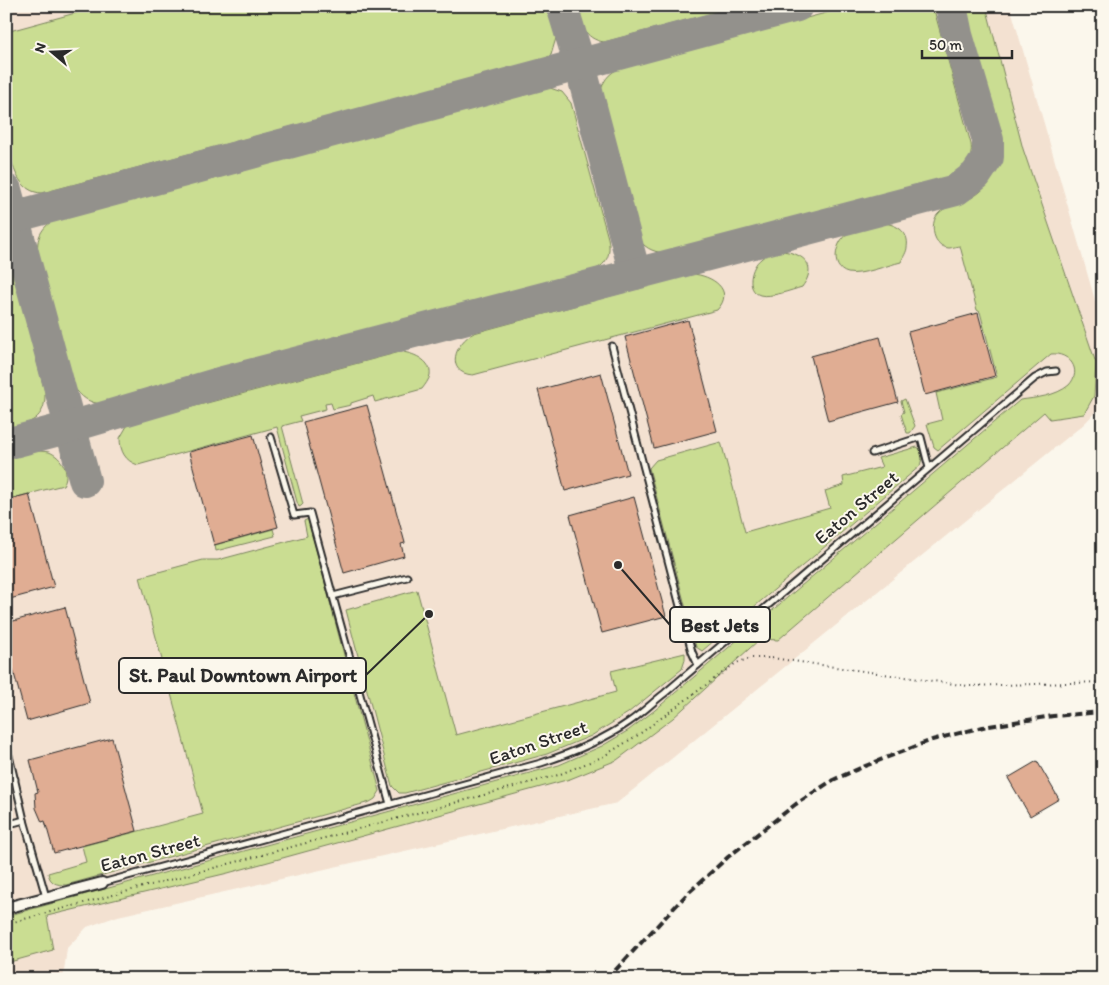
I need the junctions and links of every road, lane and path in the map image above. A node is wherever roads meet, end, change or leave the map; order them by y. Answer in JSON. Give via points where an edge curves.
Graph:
{"nodes":[{"id":1,"x":612,"y":346,"type":"dead end"},
{"id":2,"x":1056,"y":371,"type":"dead end"},
{"id":3,"x":271,"y":437,"type":"dead end"},
{"id":4,"x":872,"y":453,"type":"dead end"},
{"id":5,"x":929,"y":468,"type":"junction"},
{"id":6,"x":407,"y":577,"type":"dead end"},
{"id":7,"x":333,"y":596,"type":"junction"},
{"id":8,"x":772,"y":658,"type":"dead end"},
{"id":9,"x":698,"y":665,"type":"junction"},
{"id":10,"x":1103,"y":682,"type":"edge"},
{"id":11,"x":6,"y":743,"type":"edge"},
{"id":12,"x":14,"y":778,"type":"junction"},
{"id":13,"x":6,"y":781,"type":"edge"},
{"id":14,"x":390,"y":804,"type":"junction"},
{"id":15,"x":24,"y":820,"type":"junction"},
{"id":16,"x":6,"y":825,"type":"edge"},
{"id":17,"x":102,"y":883,"type":"joint"},
{"id":18,"x":46,"y":897,"type":"junction"},
{"id":19,"x":6,"y":908,"type":"edge"}],
"edges":[{"from":1,"to":9,"type":"lane"},
{"from":2,"to":5,"type":"lane","name":"Eaton Street","via":[[1035,378]]},
{"from":3,"to":7,"type":"lane","via":[[294,515],[310,513]]},
{"from":4,"to":5,"type":"lane","via":[[921,437]]},
{"from":5,"to":9,"type":"lane","name":"Eaton Street"},
{"from":6,"to":7,"type":"lane"},
{"from":7,"to":14,"type":"lane"},
{"from":8,"to":10,"type":"path","via":[[968,686]]},
{"from":9,"to":14,"type":"lane","name":"Eaton Street","via":[[629,722],[595,742],[541,763]]},
{"from":11,"to":12,"type":"lane"},
{"from":12,"to":13,"type":"lane"},
{"from":12,"to":15,"type":"lane"},
{"from":14,"to":17,"type":"lane","name":"Eaton Street"},
{"from":15,"to":16,"type":"lane"},
{"from":15,"to":18,"type":"lane"},
{"from":17,"to":18,"type":"street","name":"Eaton Street"},
{"from":18,"to":19,"type":"street","name":"Eaton Street"}]}
